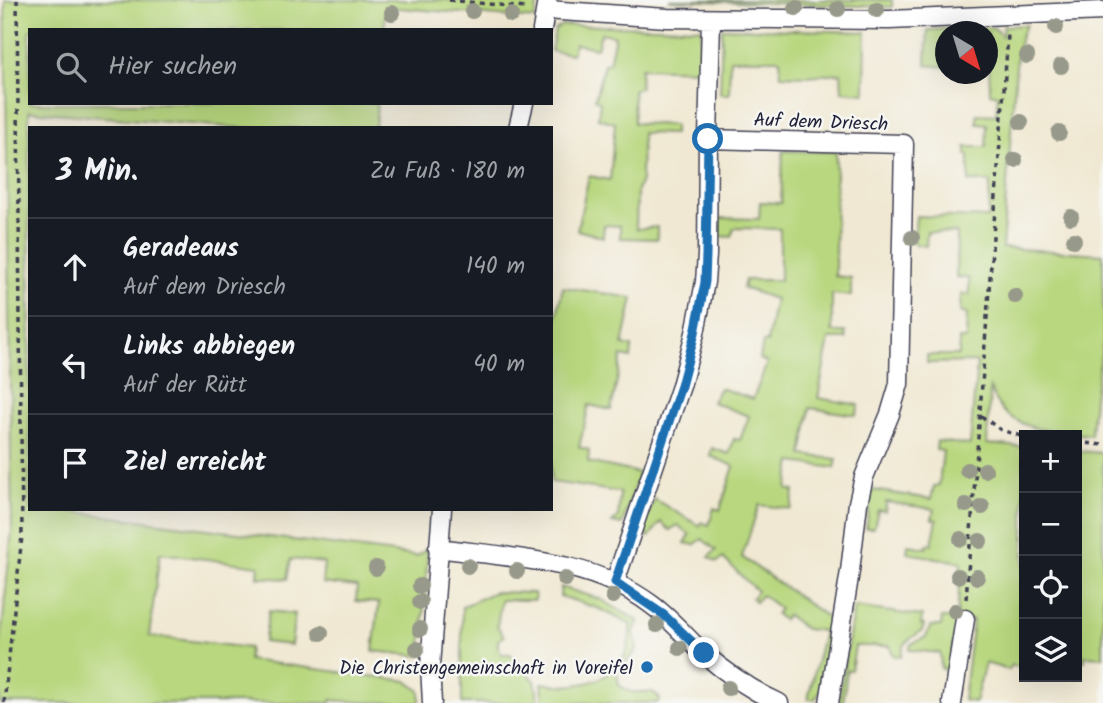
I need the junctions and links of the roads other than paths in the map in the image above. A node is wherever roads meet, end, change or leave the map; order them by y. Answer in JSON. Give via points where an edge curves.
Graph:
{"nodes":[{"id":1,"x":547,"y":5,"type":"edge"},
{"id":2,"x":1103,"y":11,"type":"edge"},
{"id":3,"x":711,"y":19,"type":"junction"},
{"id":4,"x":541,"y":28,"type":"edge"},
{"id":5,"x":524,"y":105,"type":"edge"},
{"id":6,"x":518,"y":126,"type":"edge"},
{"id":7,"x":708,"y":139,"type":"junction"},
{"id":8,"x":442,"y":511,"type":"edge"},
{"id":9,"x":438,"y":548,"type":"junction"},
{"id":10,"x":615,"y":582,"type":"junction"},
{"id":11,"x":965,"y":619,"type":"road end"},
{"id":12,"x":432,"y":703,"type":"edge"},
{"id":13,"x":779,"y":703,"type":"edge"},
{"id":14,"x":829,"y":703,"type":"edge"},
{"id":15,"x":953,"y":703,"type":"edge"}],
"edges":[{"from":1,"to":3,"type":"street"},
{"from":1,"to":4,"type":"street"},
{"from":2,"to":3,"type":"street","via":[[901,20]]},
{"from":3,"to":7,"type":"street"},
{"from":5,"to":6,"type":"street"},
{"from":7,"to":10,"type":"street","via":[[706,255],[698,320],[681,386]]},
{"from":7,"to":14,"type":"street","name":"Auf dem Driesch","via":[[904,145],[899,384],[858,503]]},
{"from":8,"to":9,"type":"street"},
{"from":9,"to":10,"type":"street","via":[[572,567]]},
{"from":9,"to":12,"type":"street"},
{"from":10,"to":13,"type":"street","via":[[664,615],[727,673]]},
{"from":11,"to":15,"type":"street"}]}
